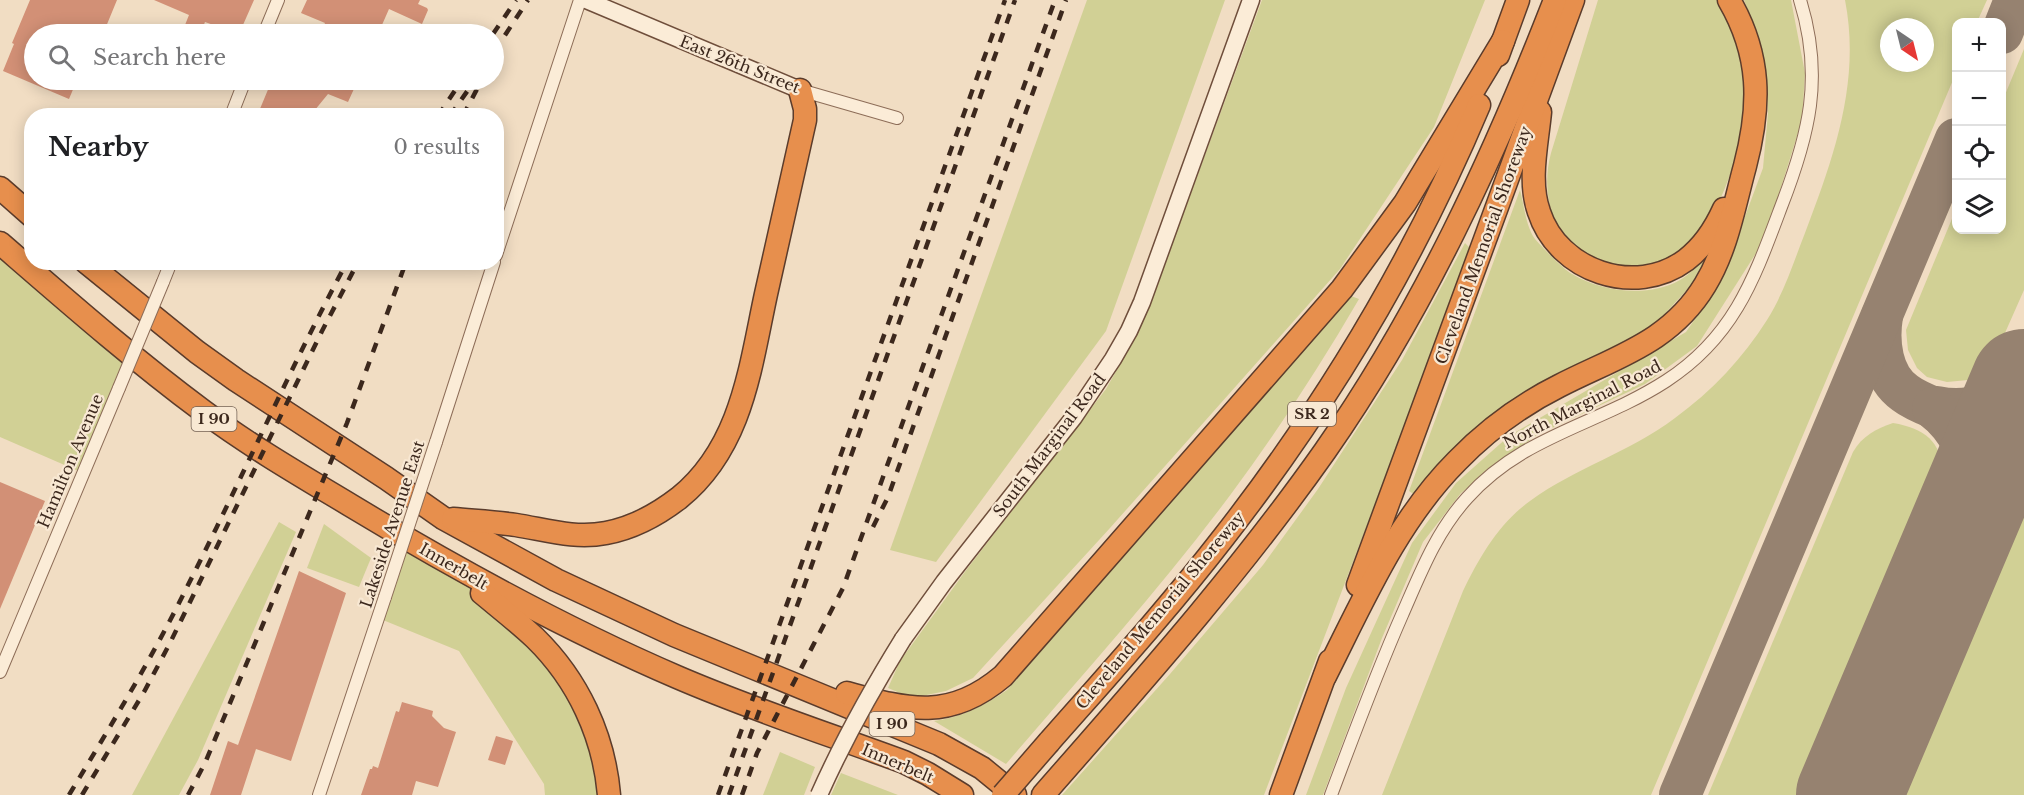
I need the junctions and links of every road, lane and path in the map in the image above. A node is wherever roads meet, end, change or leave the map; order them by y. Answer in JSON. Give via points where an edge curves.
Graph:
{"nodes":[{"id":1,"x":278,"y":0,"type":"edge"},
{"id":2,"x":580,"y":0,"type":"edge"},
{"id":3,"x":586,"y":0,"type":"edge"},
{"id":4,"x":1251,"y":0,"type":"edge"},
{"id":5,"x":1518,"y":0,"type":"edge"},
{"id":6,"x":1555,"y":0,"type":"edge"},
{"id":7,"x":1573,"y":0,"type":"edge"},
{"id":8,"x":1729,"y":0,"type":"edge"},
{"id":9,"x":1800,"y":0,"type":"edge"},
{"id":10,"x":268,"y":24,"type":"edge"},
{"id":11,"x":1503,"y":41,"type":"junction"},
{"id":12,"x":1543,"y":80,"type":"junction"},
{"id":13,"x":242,"y":90,"type":"edge"},
{"id":14,"x":800,"y":90,"type":"junction"},
{"id":15,"x":234,"y":108,"type":"edge"},
{"id":16,"x":897,"y":118,"type":"dead end"},
{"id":17,"x":1745,"y":164,"type":"junction"},
{"id":18,"x":0,"y":188,"type":"edge"},
{"id":19,"x":24,"y":209,"type":"edge"},
{"id":20,"x":504,"y":231,"type":"edge"},
{"id":21,"x":0,"y":243,"type":"edge"},
{"id":22,"x":24,"y":264,"type":"edge"},
{"id":23,"x":31,"y":270,"type":"edge"},
{"id":24,"x":96,"y":270,"type":"edge"},
{"id":25,"x":168,"y":270,"type":"edge"},
{"id":26,"x":491,"y":270,"type":"edge"},
{"id":27,"x":443,"y":518,"type":"junction"},
{"id":28,"x":449,"y":564,"type":"junction"},
{"id":29,"x":759,"y":670,"type":"junction"},
{"id":30,"x":0,"y":672,"type":"edge"},
{"id":31,"x":1325,"y":676,"type":"junction"},
{"id":32,"x":319,"y":795,"type":"edge"},
{"id":33,"x":609,"y":795,"type":"edge"},
{"id":34,"x":819,"y":795,"type":"edge"},
{"id":35,"x":962,"y":795,"type":"edge"},
{"id":36,"x":1003,"y":795,"type":"edge"},
{"id":37,"x":1015,"y":795,"type":"edge"},
{"id":38,"x":1043,"y":795,"type":"edge"},
{"id":39,"x":1281,"y":795,"type":"edge"},
{"id":40,"x":1332,"y":795,"type":"edge"}],
"edges":[{"from":1,"to":10,"type":"street"},
{"from":2,"to":20,"type":"street"},
{"from":3,"to":14,"type":"street","name":"East 26th Street"},
{"from":4,"to":34,"type":"street","name":"South Marginal Road","bridge":true,"via":[[1129,331],[1094,390],[903,639],[855,721]]},
{"from":5,"to":11,"type":"highway","name":"Cleveland Memorial Shoreway","number":"SR 2"},
{"from":6,"to":38,"type":"highway","via":[[1471,199],[1359,400],[1222,589]]},
{"from":7,"to":12,"type":"highway","name":"Cleveland Memorial Shoreway"},
{"from":8,"to":17,"type":"highway","via":[[1749,44],[1756,83],[1753,136]]},
{"from":9,"to":40,"type":"street","name":"North Marginal Road","via":[[1812,62],[1809,120],[1791,183],[1745,296],[1710,344],[1669,379],[1635,399],[1531,446],[1502,465],[1464,501],[1442,530],[1415,584]]},
{"from":11,"to":29,"type":"highway","via":[[1405,203],[1349,280],[993,684],[960,703],[920,708],[889,704]]},
{"from":11,"to":36,"type":"highway","name":"Cleveland Memorial Shoreway","number":"SR 2","bridge":true,"via":[[1436,199],[1322,398],[1201,565]]},
{"from":12,"to":17,"type":"highway","via":[[1534,177],[1539,214],[1565,253],[1601,273],[1646,277],[1685,261],[1715,227]]},
{"from":12,"to":31,"type":"highway","name":"Cleveland Memorial Shoreway"},
{"from":13,"to":15,"type":"street"},
{"from":14,"to":16,"type":"street","name":"East 26th Street"},
{"from":14,"to":27,"type":"highway","via":[[805,120],[743,399],[725,444],[708,469],[684,494],[656,514],[626,529],[604,534],[566,535]]},
{"from":17,"to":31,"type":"highway","via":[[1726,235],[1697,297],[1657,337],[1530,402],[1456,462],[1394,542]]},
{"from":18,"to":19,"type":"highway"},
{"from":21,"to":22,"type":"highway","name":"Innerbelt","number":"I 90"},
{"from":23,"to":28,"type":"highway","name":"Innerbelt","number":"I 90","via":[[204,412],[282,464]]},
{"from":24,"to":27,"type":"highway","name":"Innerbelt","number":"I 90","via":[[205,358]]},
{"from":25,"to":30,"type":"street","name":"Hamilton Avenue","bridge":true},
{"from":26,"to":32,"type":"street","name":"Lakeside Avenue East","bridge":true},
{"from":27,"to":29,"type":"highway","name":"Innerbelt","number":"I 90","via":[[596,599]]},
{"from":28,"to":33,"type":"highway","via":[[535,638],[564,672],[581,699],[600,746]]},
{"from":28,"to":35,"type":"highway","name":"Innerbelt","number":"I 90","via":[[628,655],[904,762]]},
{"from":29,"to":37,"type":"highway","name":"Innerbelt","number":"I 90","via":[[939,744],[982,768]]},
{"from":31,"to":39,"type":"highway","name":"Cleveland Memorial Shoreway"}]}
